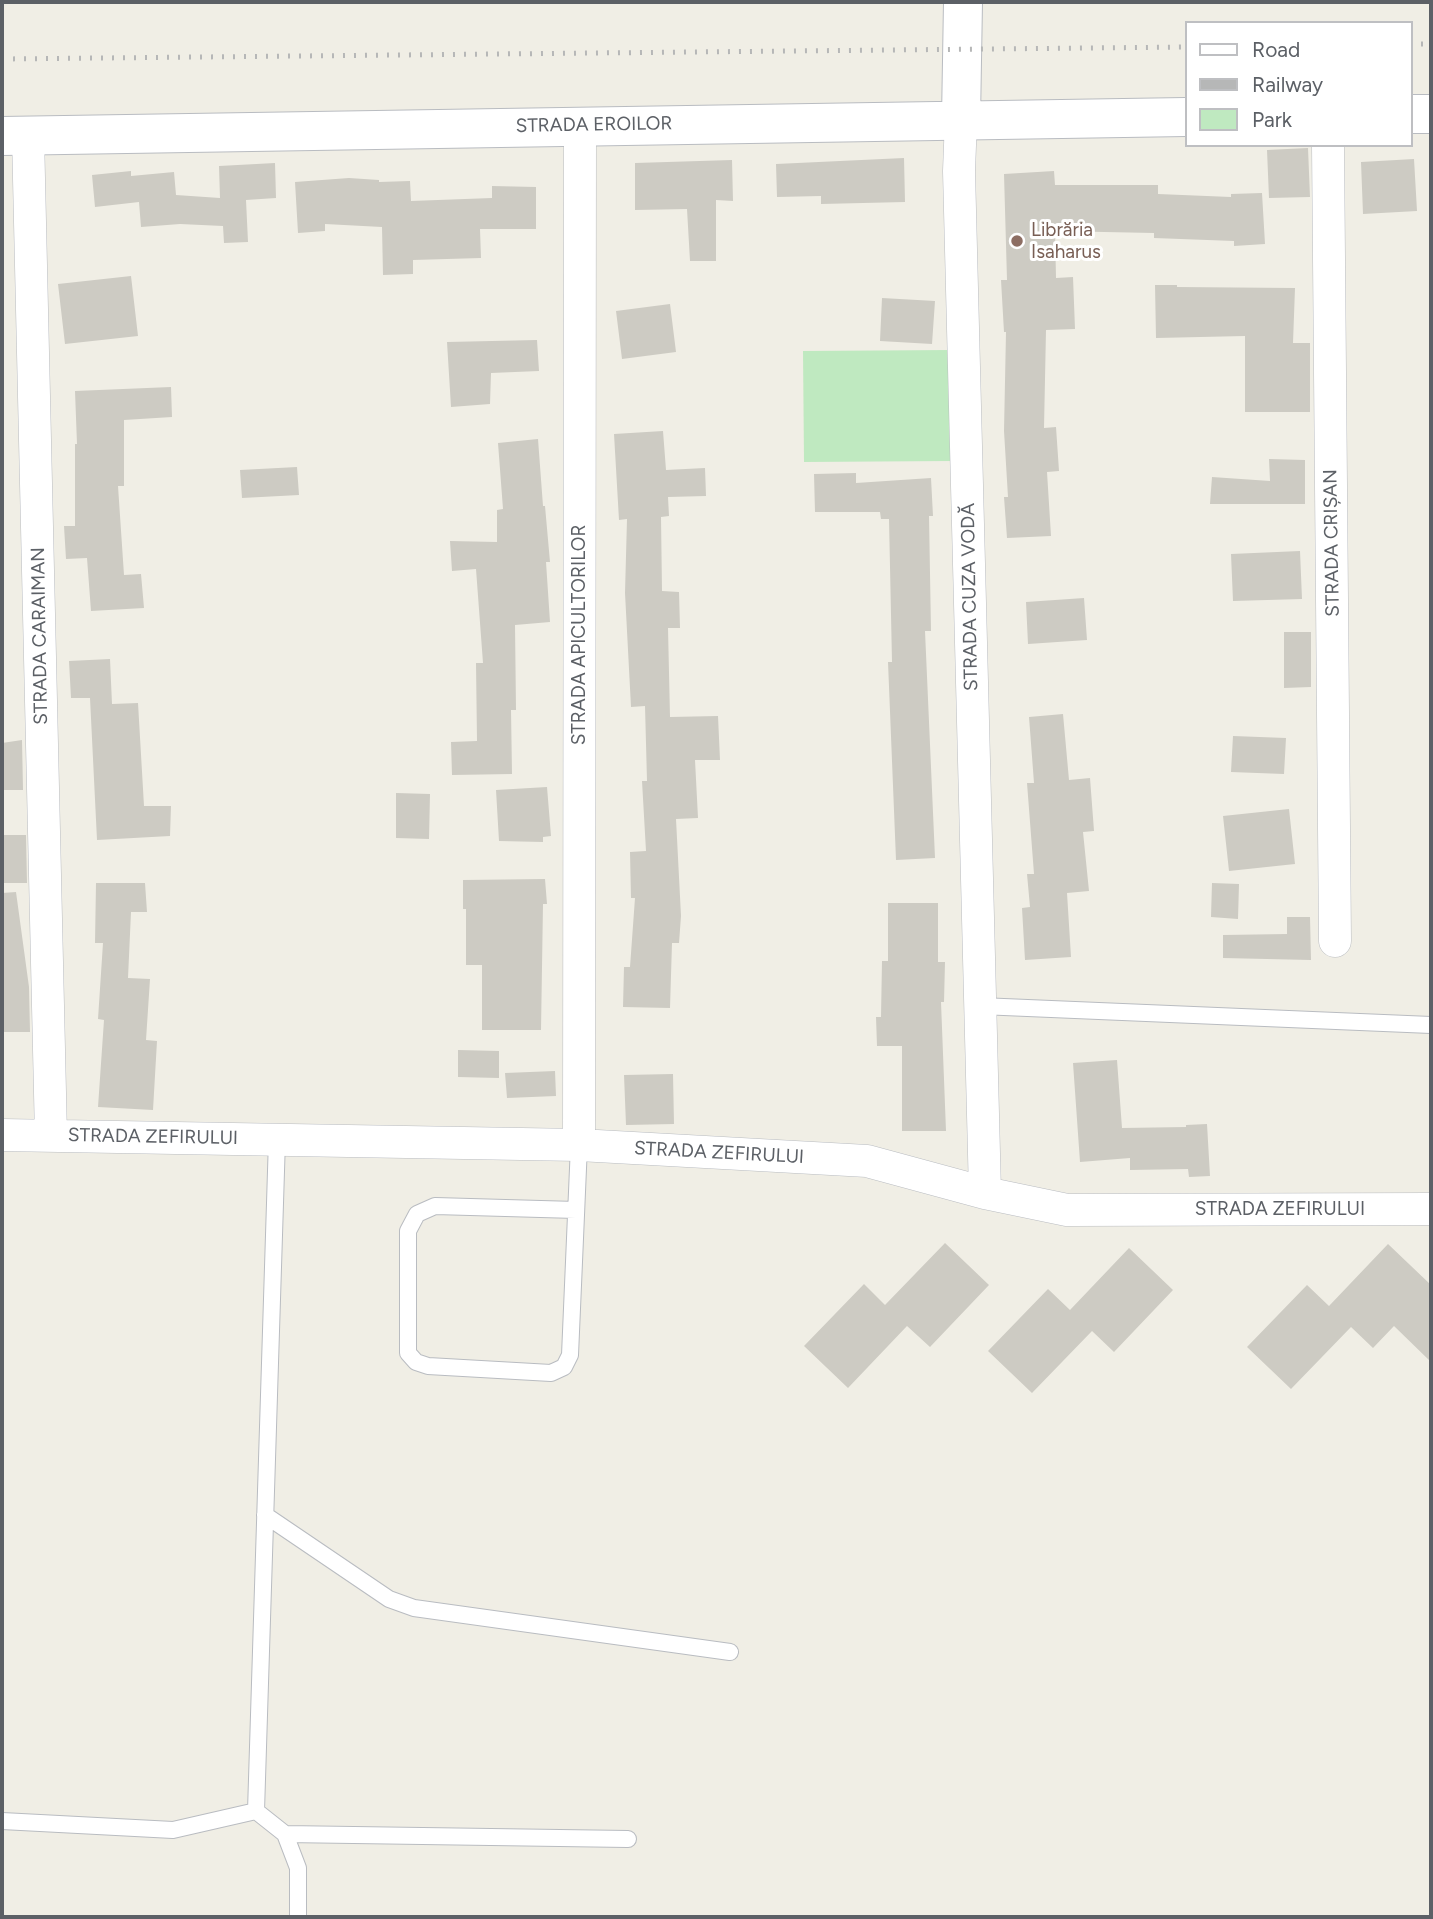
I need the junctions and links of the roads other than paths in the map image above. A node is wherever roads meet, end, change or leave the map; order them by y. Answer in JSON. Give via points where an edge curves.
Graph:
{"nodes":[{"id":1,"x":963,"y":2,"type":"edge"},
{"id":2,"x":1412,"y":114,"type":"edge"},
{"id":3,"x":1431,"y":114,"type":"edge"},
{"id":4,"x":1184,"y":117,"type":"edge"},
{"id":5,"x":961,"y":119,"type":"junction"},
{"id":6,"x":580,"y":126,"type":"junction"},
{"id":7,"x":15,"y":136,"type":"edge"},
{"id":8,"x":1328,"y":147,"type":"edge"},
{"id":9,"x":1335,"y":941,"type":"dead end"},
{"id":10,"x":980,"y":1006,"type":"junction"},
{"id":11,"x":1431,"y":1025,"type":"edge"},
{"id":12,"x":2,"y":1135,"type":"edge"},
{"id":13,"x":51,"y":1136,"type":"junction"},
{"id":14,"x":277,"y":1139,"type":"junction"},
{"id":15,"x":579,"y":1144,"type":"junction"},
{"id":16,"x":985,"y":1193,"type":"junction"},
{"id":17,"x":1431,"y":1209,"type":"edge"},
{"id":18,"x":576,"y":1210,"type":"junction"},
{"id":19,"x":265,"y":1515,"type":"junction"},
{"id":20,"x":730,"y":1652,"type":"dead end"},
{"id":21,"x":256,"y":1811,"type":"junction"},
{"id":22,"x":2,"y":1821,"type":"edge"},
{"id":23,"x":285,"y":1835,"type":"junction"},
{"id":24,"x":628,"y":1839,"type":"dead end"},
{"id":25,"x":298,"y":1917,"type":"edge"}],
"edges":[{"from":1,"to":5,"type":"street","name":"STRADA CUZA VODĂ"},
{"from":2,"to":3,"type":"street"},
{"from":4,"to":5,"type":"street","name":"STRADA EROILOR"},
{"from":5,"to":6,"type":"street","name":"STRADA EROILOR"},
{"from":5,"to":10,"type":"street","name":"STRADA CUZA VODĂ"},
{"from":6,"to":7,"type":"street","name":"STRADA EROILOR"},
{"from":6,"to":15,"type":"street","name":"STRADA APICULTORILOR"},
{"from":7,"to":13,"type":"street","name":"STRADA CARAIMAN"},
{"from":8,"to":9,"type":"street","name":"STRADA CRIȘAN"},
{"from":10,"to":11,"type":"lane"},
{"from":10,"to":16,"type":"street","name":"STRADA CUZA VODĂ"},
{"from":12,"to":13,"type":"street","name":"STRADA ZEFIRULUI"},
{"from":13,"to":14,"type":"street","name":"STRADA ZEFIRULUI"},
{"from":14,"to":15,"type":"street","name":"STRADA ZEFIRULUI"},
{"from":14,"to":19,"type":"lane"},
{"from":15,"to":16,"type":"street","name":"STRADA ZEFIRULUI","via":[[867,1161]]},
{"from":15,"to":18,"type":"lane"},
{"from":16,"to":17,"type":"street","name":"STRADA ZEFIRULUI","via":[[1066,1210]]},
{"from":18,"to":18,"type":"lane","via":[[435,1206],[417,1214],[408,1231],[408,1353],[415,1362],[551,1373],[564,1367],[570,1355]]},
{"from":19,"to":20,"type":"lane","via":[[389,1599],[414,1608]]},
{"from":19,"to":21,"type":"lane"},
{"from":21,"to":22,"type":"lane","via":[[173,1830]]},
{"from":21,"to":23,"type":"lane"},
{"from":23,"to":24,"type":"lane"},
{"from":23,"to":25,"type":"lane","via":[[298,1868]]}]}
